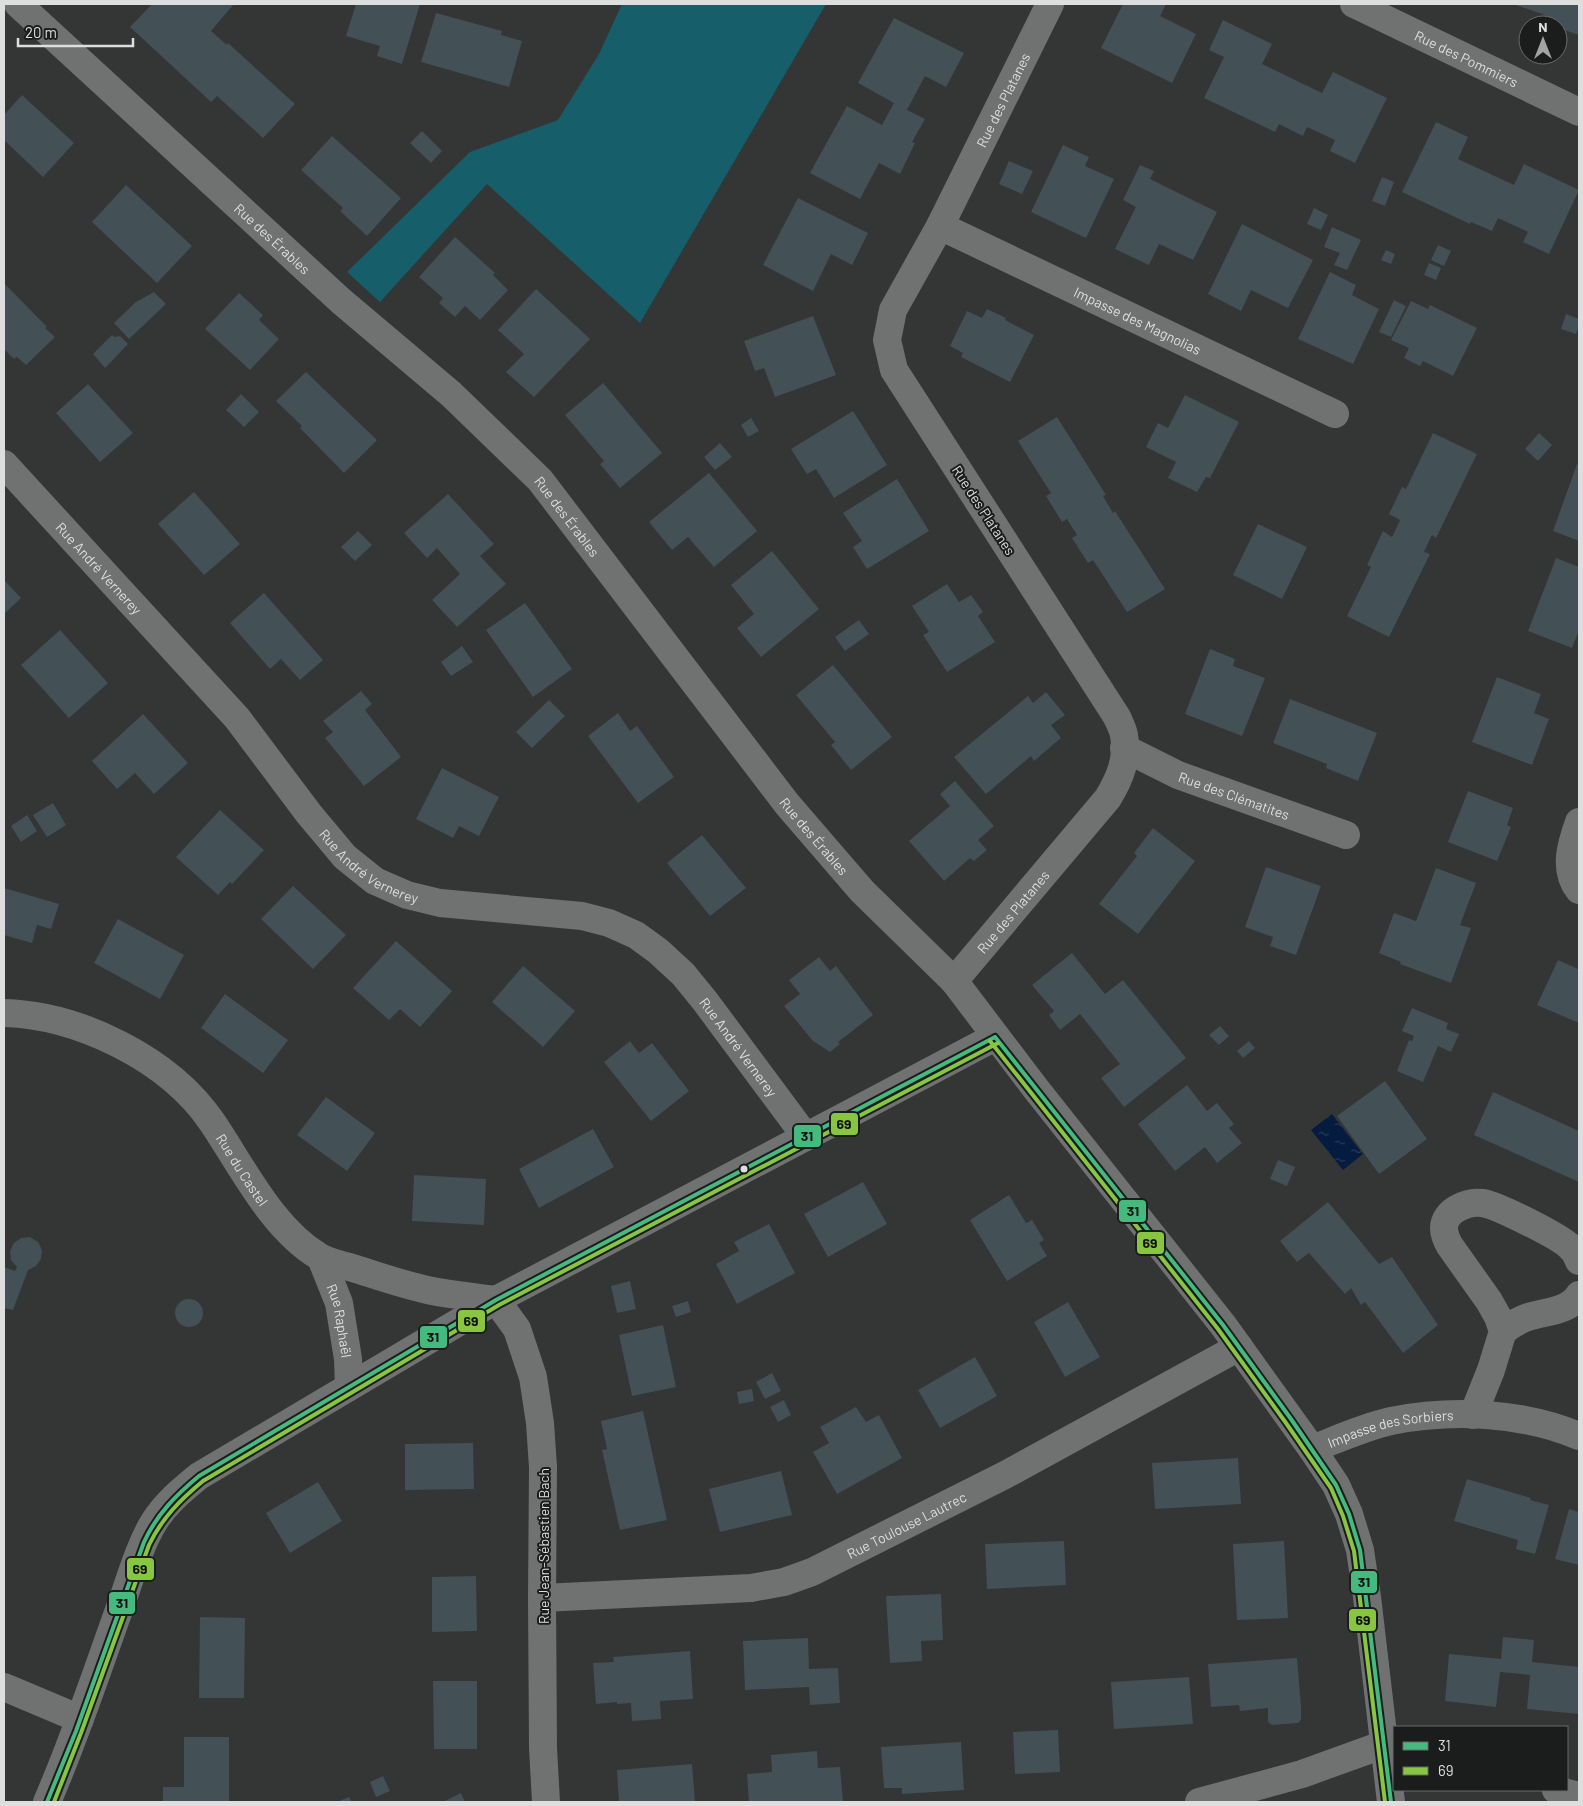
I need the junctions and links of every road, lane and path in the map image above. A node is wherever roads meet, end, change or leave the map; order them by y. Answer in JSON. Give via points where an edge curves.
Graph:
{"nodes":[{"id":1,"x":18,"y":4,"type":"edge"},
{"id":2,"x":1050,"y":4,"type":"edge"},
{"id":3,"x":1354,"y":4,"type":"edge"},
{"id":4,"x":1579,"y":112,"type":"edge"},
{"id":5,"x":940,"y":226,"type":"junction"},
{"id":6,"x":1335,"y":414,"type":"dead end"},
{"id":7,"x":4,"y":464,"type":"edge"},
{"id":8,"x":1124,"y":748,"type":"junction"},
{"id":9,"x":1579,"y":822,"type":"edge"},
{"id":10,"x":1346,"y":835,"type":"dead end"},
{"id":11,"x":1579,"y":890,"type":"edge"},
{"id":12,"x":954,"y":981,"type":"junction"},
{"id":13,"x":4,"y":1013,"type":"edge"},
{"id":14,"x":995,"y":1037,"type":"junction"},
{"id":15,"x":806,"y":1136,"type":"junction"},
{"id":16,"x":321,"y":1258,"type":"junction"},
{"id":17,"x":1579,"y":1261,"type":"edge"},
{"id":18,"x":1579,"y":1295,"type":"edge"},
{"id":19,"x":496,"y":1300,"type":"junction"},
{"id":20,"x":1503,"y":1331,"type":"junction"},
{"id":21,"x":1238,"y":1346,"type":"junction"},
{"id":22,"x":348,"y":1387,"type":"junction"},
{"id":23,"x":1473,"y":1416,"type":"junction"},
{"id":24,"x":1579,"y":1436,"type":"edge"},
{"id":25,"x":1312,"y":1449,"type":"junction"},
{"id":26,"x":542,"y":1598,"type":"junction"},
{"id":27,"x":4,"y":1687,"type":"edge"},
{"id":28,"x":80,"y":1719,"type":"junction"},
{"id":29,"x":1390,"y":1745,"type":"edge"},
{"id":30,"x":1560,"y":1791,"type":"edge"},
{"id":31,"x":1579,"y":1796,"type":"edge"},
{"id":32,"x":1208,"y":1801,"type":"edge"},
{"id":33,"x":47,"y":1802,"type":"edge"},
{"id":34,"x":546,"y":1802,"type":"edge"},
{"id":35,"x":1392,"y":1802,"type":"edge"}],
"edges":[{"from":1,"to":12,"type":"street","name":"Rue des Érables","via":[[341,301],[451,394],[540,480],[787,804],[862,891]]},
{"from":2,"to":5,"type":"street","name":"Rue des Platanes"},
{"from":3,"to":4,"type":"street","name":"Rue des Pommiers"},
{"from":5,"to":6,"type":"street","name":"Impasse des Magnolias"},
{"from":5,"to":8,"type":"street","name":"Rue des Platanes","via":[[893,310],[887,340],[894,370],[1117,716],[1124,734]]},
{"from":7,"to":15,"type":"street","name":"Rue André Vernerey","via":[[237,718],[345,857],[376,881],[407,895],[440,903],[582,916],[609,923],[636,936],[658,951],[705,1001]]},
{"from":8,"to":10,"type":"street","name":"Rue des Clématites","via":[[1178,775]]},
{"from":8,"to":12,"type":"street","name":"Rue des Platanes","via":[[1124,767],[1108,798]]},
{"from":9,"to":11,"type":"street","via":[[1569,863],[1572,882]]},
{"from":12,"to":14,"type":"street","name":"Rue des Érables"},
{"from":13,"to":16,"type":"street","name":"Rue du Castel","via":[[60,1020],[130,1050],[161,1071],[183,1089],[210,1120],[266,1205],[299,1242]]},
{"from":14,"to":15,"type":"street"},
{"from":14,"to":21,"type":"street","name":"Rue des Érables"},
{"from":15,"to":19,"type":"street"},
{"from":16,"to":19,"type":"street","name":"Rue du Castel","via":[[431,1291]]},
{"from":16,"to":22,"type":"street","name":"Rue Raphaël","via":[[340,1303],[348,1359]]},
{"from":17,"to":20,"type":"street","via":[[1571,1248],[1553,1236],[1495,1207],[1468,1204],[1448,1216],[1444,1226],[1450,1246],[1489,1301]]},
{"from":18,"to":20,"type":"street","via":[[1564,1308],[1528,1317]]},
{"from":19,"to":22,"type":"street"},
{"from":19,"to":26,"type":"street","name":"Rue Jean-Sébastien Bach","via":[[517,1329],[533,1377],[543,1466]]},
{"from":20,"to":23,"type":"street","name":"Impasse des Sorbiers"},
{"from":21,"to":25,"type":"street","name":"Rue des Érables"},
{"from":21,"to":26,"type":"street","name":"Rue Toulouse Lautrec","via":[[1005,1475],[812,1572],[784,1582],[751,1588]]},
{"from":22,"to":28,"type":"street","via":[[199,1476],[162,1510],[138,1556]]},
{"from":23,"to":24,"type":"street","name":"Impasse des Sorbiers","via":[[1540,1423]]},
{"from":23,"to":25,"type":"street","name":"Impasse des Sorbiers","via":[[1391,1421]]},
{"from":25,"to":29,"type":"street","name":"Rue des Érables","via":[[1336,1485],[1360,1550]]},
{"from":26,"to":34,"type":"street","name":"Rue Jean-Sébastien Bach"},
{"from":27,"to":28,"type":"street"},
{"from":28,"to":33,"type":"street"},
{"from":29,"to":32,"type":"street"},
{"from":29,"to":35,"type":"street","name":"Rue des Érables"},
{"from":30,"to":31,"type":"street"}]}
